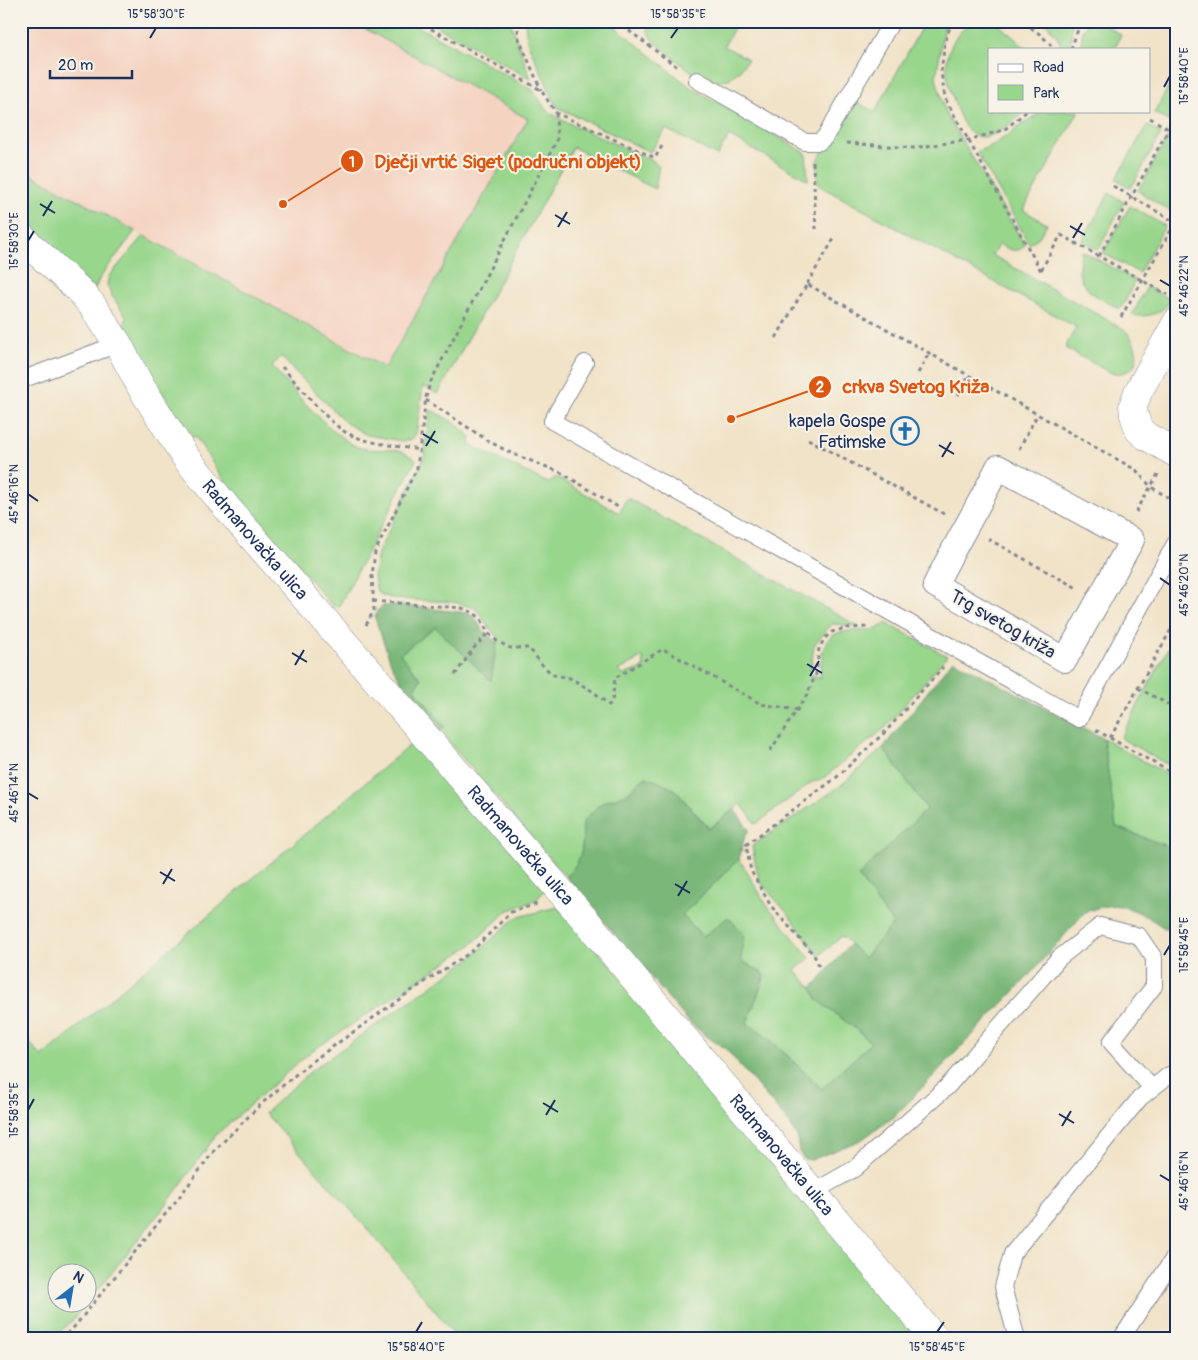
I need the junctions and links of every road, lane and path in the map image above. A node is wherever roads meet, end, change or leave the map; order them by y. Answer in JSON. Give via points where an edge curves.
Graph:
{"nodes":[{"id":1,"x":416,"y":21,"type":"edge"},
{"id":2,"x":517,"y":21,"type":"edge"},
{"id":3,"x":616,"y":21,"type":"edge"},
{"id":4,"x":892,"y":21,"type":"edge"},
{"id":5,"x":952,"y":21,"type":"edge"},
{"id":6,"x":1016,"y":21,"type":"edge"},
{"id":7,"x":1082,"y":21,"type":"edge"},
{"id":8,"x":1053,"y":48,"type":"edge"},
{"id":9,"x":1071,"y":48,"type":"edge"},
{"id":10,"x":697,"y":80,"type":"joint"},
{"id":11,"x":541,"y":90,"type":"junction"},
{"id":12,"x":1026,"y":112,"type":"edge"},
{"id":13,"x":556,"y":113,"type":"junction"},
{"id":14,"x":1177,"y":114,"type":"edge"},
{"id":15,"x":1150,"y":118,"type":"dead end"},
{"id":16,"x":1169,"y":129,"type":"junction"},
{"id":17,"x":1177,"y":134,"type":"edge"},
{"id":18,"x":818,"y":139,"type":"junction"},
{"id":19,"x":968,"y":140,"type":"junction"},
{"id":20,"x":662,"y":146,"type":"dead end"},
{"id":21,"x":1112,"y":186,"type":"dead end"},
{"id":22,"x":1131,"y":197,"type":"junction"},
{"id":23,"x":1176,"y":221,"type":"edge"},
{"id":24,"x":816,"y":229,"type":"dead end"},
{"id":25,"x":21,"y":237,"type":"edge"},
{"id":26,"x":834,"y":238,"type":"dead end"},
{"id":27,"x":1099,"y":256,"type":"junction"},
{"id":28,"x":1142,"y":280,"type":"junction"},
{"id":29,"x":807,"y":284,"type":"junction"},
{"id":30,"x":1175,"y":310,"type":"edge"},
{"id":31,"x":1121,"y":317,"type":"dead end"},
{"id":32,"x":776,"y":338,"type":"dead end"},
{"id":33,"x":118,"y":344,"type":"junction"},
{"id":34,"x":929,"y":353,"type":"junction"},
{"id":35,"x":585,"y":363,"type":"dead end"},
{"id":36,"x":282,"y":366,"type":"dead end"},
{"id":37,"x":918,"y":373,"type":"dead end"},
{"id":38,"x":969,"y":376,"type":"junction"},
{"id":39,"x":21,"y":380,"type":"edge"},
{"id":40,"x":958,"y":395,"type":"dead end"},
{"id":41,"x":426,"y":400,"type":"junction"},
{"id":42,"x":808,"y":440,"type":"dead end"},
{"id":43,"x":420,"y":450,"type":"junction"},
{"id":44,"x":1177,"y":454,"type":"edge"},
{"id":45,"x":1177,"y":503,"type":"edge"},
{"id":46,"x":928,"y":505,"type":"dead end"},
{"id":47,"x":618,"y":507,"type":"dead end"},
{"id":48,"x":966,"y":527,"type":"junction"},
{"id":49,"x":1177,"y":540,"type":"edge"},
{"id":50,"x":1083,"y":590,"type":"dead end"},
{"id":51,"x":373,"y":601,"type":"junction"},
{"id":52,"x":894,"y":614,"type":"junction"},
{"id":53,"x":1177,"y":619,"type":"edge"},
{"id":54,"x":488,"y":633,"type":"junction"},
{"id":55,"x":348,"y":647,"type":"junction"},
{"id":56,"x":958,"y":650,"type":"junction"},
{"id":57,"x":455,"y":675,"type":"dead end"},
{"id":58,"x":1138,"y":688,"type":"junction"},
{"id":59,"x":1177,"y":709,"type":"edge"},
{"id":60,"x":797,"y":710,"type":"junction"},
{"id":61,"x":1079,"y":719,"type":"junction"},
{"id":62,"x":1110,"y":738,"type":"junction"},
{"id":63,"x":770,"y":752,"type":"dead end"},
{"id":64,"x":1177,"y":776,"type":"edge"},
{"id":65,"x":563,"y":893,"type":"junction"},
{"id":66,"x":818,"y":966,"type":"dead end"},
{"id":67,"x":1177,"y":1075,"type":"edge"},
{"id":68,"x":1152,"y":1088,"type":"junction"},
{"id":69,"x":813,"y":1192,"type":"junction"},
{"id":70,"x":1177,"y":1253,"type":"edge"},
{"id":71,"x":61,"y":1339,"type":"edge"},
{"id":72,"x":935,"y":1339,"type":"edge"},
{"id":73,"x":1017,"y":1339,"type":"edge"},
{"id":74,"x":1121,"y":1339,"type":"edge"}],
"edges":[{"from":1,"to":11,"type":"path"},
{"from":2,"to":11,"type":"path","via":[[519,39]]},
{"from":3,"to":10,"type":"path"},
{"from":4,"to":18,"type":"lane"},
{"from":5,"to":19,"type":"path","via":[[941,72],[945,98]]},
{"from":6,"to":8,"type":"path"},
{"from":7,"to":9,"type":"path"},
{"from":10,"to":18,"type":"lane","via":[[805,142]]},
{"from":11,"to":13,"type":"path"},
{"from":12,"to":19,"type":"path","via":[[1004,130]]},
{"from":13,"to":20,"type":"path","via":[[655,158]]},
{"from":13,"to":41,"type":"path","via":[[556,140],[430,384]]},
{"from":14,"to":16,"type":"path"},
{"from":15,"to":16,"type":"path"},
{"from":16,"to":17,"type":"path"},
{"from":16,"to":22,"type":"path"},
{"from":18,"to":19,"type":"path","via":[[913,148]]},
{"from":18,"to":24,"type":"path"},
{"from":19,"to":27,"type":"path","via":[[1041,271],[1061,235]]},
{"from":21,"to":22,"type":"path"},
{"from":22,"to":23,"type":"path"},
{"from":22,"to":27,"type":"path"},
{"from":23,"to":28,"type":"path"},
{"from":25,"to":33,"type":"street","name":"Radmanovačka ulica","via":[[79,290]]},
{"from":26,"to":29,"type":"path"},
{"from":27,"to":28,"type":"path"},
{"from":28,"to":30,"type":"path"},
{"from":28,"to":31,"type":"path"},
{"from":29,"to":32,"type":"path"},
{"from":29,"to":34,"type":"path"},
{"from":30,"to":44,"type":"street","via":[[1133,406],[1138,430]]},
{"from":33,"to":39,"type":"lane"},
{"from":33,"to":55,"type":"street","name":"Radmanovačka ulica","via":[[186,458]]},
{"from":34,"to":37,"type":"path"},
{"from":34,"to":38,"type":"path"},
{"from":35,"to":52,"type":"lane","via":[[552,421]]},
{"from":36,"to":43,"type":"path","via":[[349,435]]},
{"from":38,"to":40,"type":"path"},
{"from":38,"to":45,"type":"path","via":[[1136,470],[1151,487]]},
{"from":41,"to":43,"type":"path"},
{"from":41,"to":47,"type":"path","via":[[490,442],[560,472]]},
{"from":42,"to":46,"type":"path"},
{"from":43,"to":51,"type":"path","via":[[417,468],[375,552]]},
{"from":48,"to":48,"type":"street","name":"Trg svetog križa","via":[[998,467],[1132,540],[1065,660],[935,585]]},
{"from":48,"to":50,"type":"path"},
{"from":49,"to":61,"type":"lane"},
{"from":51,"to":54,"type":"path","via":[[462,608],[481,619]]},
{"from":51,"to":55,"type":"path","via":[[374,610],[364,630]]},
{"from":52,"to":56,"type":"lane"},
{"from":52,"to":60,"type":"path","via":[[874,626],[846,628],[825,638],[819,648],[814,679]]},
{"from":53,"to":58,"type":"path"},
{"from":54,"to":57,"type":"path"},
{"from":54,"to":60,"type":"path","via":[[510,648],[529,648],[554,675],[576,681],[609,705],[615,678],[663,650],[761,704]]},
{"from":55,"to":65,"type":"street","name":"Radmanovačka ulica"},
{"from":56,"to":61,"type":"lane"},
{"from":56,"to":66,"type":"path","via":[[887,730],[837,777],[746,845],[751,871],[771,906],[814,954]]},
{"from":58,"to":59,"type":"path"},
{"from":58,"to":62,"type":"path"},
{"from":60,"to":63,"type":"path"},
{"from":61,"to":62,"type":"path"},
{"from":62,"to":64,"type":"path"},
{"from":65,"to":69,"type":"street","name":"Radmanovačka ulica"},
{"from":65,"to":71,"type":"path","via":[[511,912],[471,952],[307,1066],[260,1105],[214,1151],[75,1326]]},
{"from":67,"to":68,"type":"lane","via":[[1169,1075]]},
{"from":68,"to":69,"type":"lane","via":[[1111,1042],[1154,986],[1154,958],[1139,936],[1100,926],[1059,958],[947,1087],[854,1169]]},
{"from":68,"to":73,"type":"lane","via":[[1140,1098],[1012,1254],[1003,1287]]},
{"from":69,"to":72,"type":"street","name":"Radmanovačka ulica"},
{"from":70,"to":74,"type":"lane"}]}
